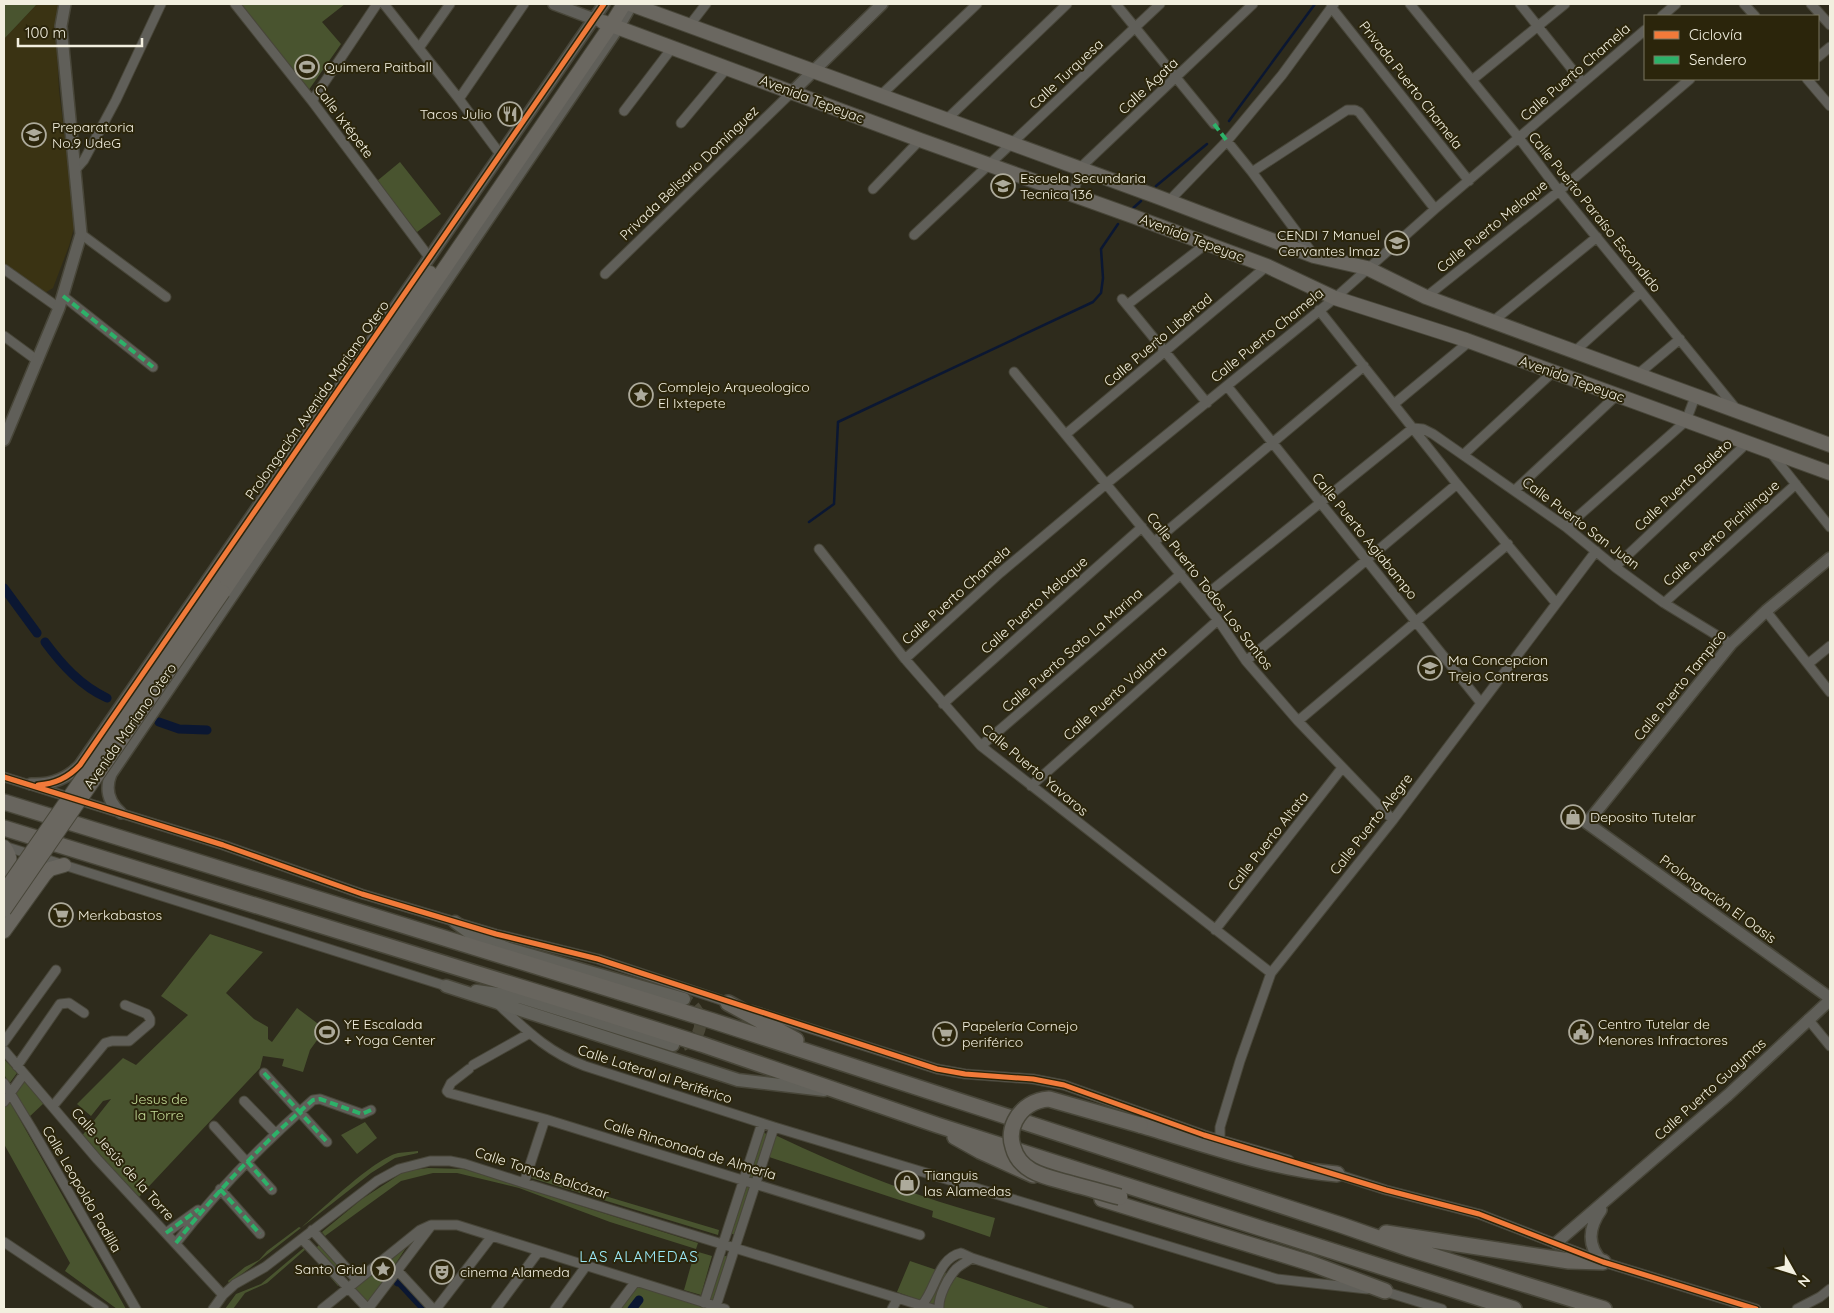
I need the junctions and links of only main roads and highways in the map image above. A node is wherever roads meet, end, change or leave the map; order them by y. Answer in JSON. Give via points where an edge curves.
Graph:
{"nodes":[{"id":1,"x":614,"y":4,"type":"edge"},
{"id":2,"x":629,"y":4,"type":"edge"},
{"id":3,"x":606,"y":23,"type":"junction"},
{"id":4,"x":405,"y":318,"type":"junction"},
{"id":5,"x":377,"y":332,"type":"road end"},
{"id":6,"x":402,"y":349,"type":"road end"},
{"id":7,"x":1830,"y":445,"type":"edge"},
{"id":8,"x":281,"y":472,"type":"road end"},
{"id":9,"x":1830,"y":473,"type":"edge"},
{"id":10,"x":304,"y":491,"type":"road end"},
{"id":11,"x":277,"y":504,"type":"junction"},
{"id":12,"x":219,"y":589,"type":"junction"},
{"id":13,"x":4,"y":802,"type":"edge"},
{"id":14,"x":4,"y":828,"type":"edge"},
{"id":15,"x":4,"y":847,"type":"edge"},
{"id":16,"x":64,"y":865,"type":"road end"},
{"id":17,"x":4,"y":878,"type":"edge"},
{"id":18,"x":4,"y":890,"type":"edge"},
{"id":19,"x":11,"y":911,"type":"edge"},
{"id":20,"x":456,"y":922,"type":"road end"},
{"id":21,"x":4,"y":931,"type":"edge"},
{"id":22,"x":684,"y":999,"type":"tunnel mouth"},
{"id":23,"x":728,"y":1002,"type":"road end"},
{"id":24,"x":673,"y":1046,"type":"dead end"},
{"id":25,"x":828,"y":1058,"type":"junction"},
{"id":26,"x":837,"y":1092,"type":"junction"},
{"id":27,"x":937,"y":1125,"type":"junction"},
{"id":28,"x":1337,"y":1174,"type":"road end"},
{"id":29,"x":1341,"y":1225,"type":"junction"},
{"id":30,"x":1270,"y":1242,"type":"junction"},
{"id":31,"x":1315,"y":1245,"type":"junction"},
{"id":32,"x":1602,"y":1262,"type":"road end"},
{"id":33,"x":1310,"y":1263,"type":"junction"},
{"id":34,"x":1385,"y":1291,"type":"road end"},
{"id":35,"x":1514,"y":1309,"type":"edge"},
{"id":36,"x":1604,"y":1309,"type":"edge"}],
"edges":[{"from":1,"to":3,"type":"main road","name":"Prolongación Avenida Mariano Otero"},
{"from":2,"to":3,"type":"main road","name":"Prolongación Avenida Mariano Otero"},
{"from":2,"to":7,"type":"main road","name":"Avenida Tepeyac","via":[[1314,256],[1367,268],[1426,297]]},
{"from":3,"to":4,"type":"main road","name":"Prolongación Avenida Mariano Otero"},
{"from":3,"to":9,"type":"main road","name":"Avenida Tepeyac","via":[[1267,266],[1335,298],[1470,341]]},
{"from":4,"to":5,"type":"main road"},
{"from":4,"to":6,"type":"main road"},
{"from":4,"to":11,"type":"main road","name":"Prolongación Avenida Mariano Otero"},
{"from":8,"to":11,"type":"main road"},
{"from":10,"to":11,"type":"main road"},
{"from":11,"to":12,"type":"main road","name":"Prolongación Avenida Mariano Otero"},
{"from":12,"to":18,"type":"main road","name":"Avenida Mariano Otero","bridge":true},
{"from":12,"to":19,"type":"main road","name":"Avenida Mariano Otero","bridge":true},
{"from":13,"to":25,"type":"highway"},
{"from":14,"to":26,"type":"highway","via":[[566,1001]]},
{"from":15,"to":17,"type":"main road","via":[[10,861]]},
{"from":16,"to":19,"type":"main road","via":[[48,871]]},
{"from":18,"to":19,"type":"main road","via":[[12,891],[18,897],[20,904]]},
{"from":19,"to":21,"type":"main road"},
{"from":20,"to":22,"type":"main road","via":[[474,936],[509,949]]},
{"from":23,"to":25,"type":"highway"},
{"from":24,"to":26,"type":"main road","via":[[520,997],[446,986],[738,1080]]},
{"from":25,"to":29,"type":"highway"},
{"from":26,"to":27,"type":"highway"},
{"from":27,"to":31,"type":"highway"},
{"from":27,"to":33,"type":"highway","via":[[980,1151],[1054,1183]]},
{"from":28,"to":30,"type":"highway","bridge":true,"via":[[1312,1172],[1236,1153],[1050,1099],[1037,1101],[1017,1117],[1012,1129],[1013,1148],[1027,1168],[1044,1176]]},
{"from":29,"to":32,"type":"highway","via":[[1569,1261]]},
{"from":29,"to":36,"type":"highway"},
{"from":30,"to":31,"type":"highway"},
{"from":30,"to":33,"type":"highway"},
{"from":31,"to":35,"type":"highway"},
{"from":33,"to":34,"type":"highway"}]}
